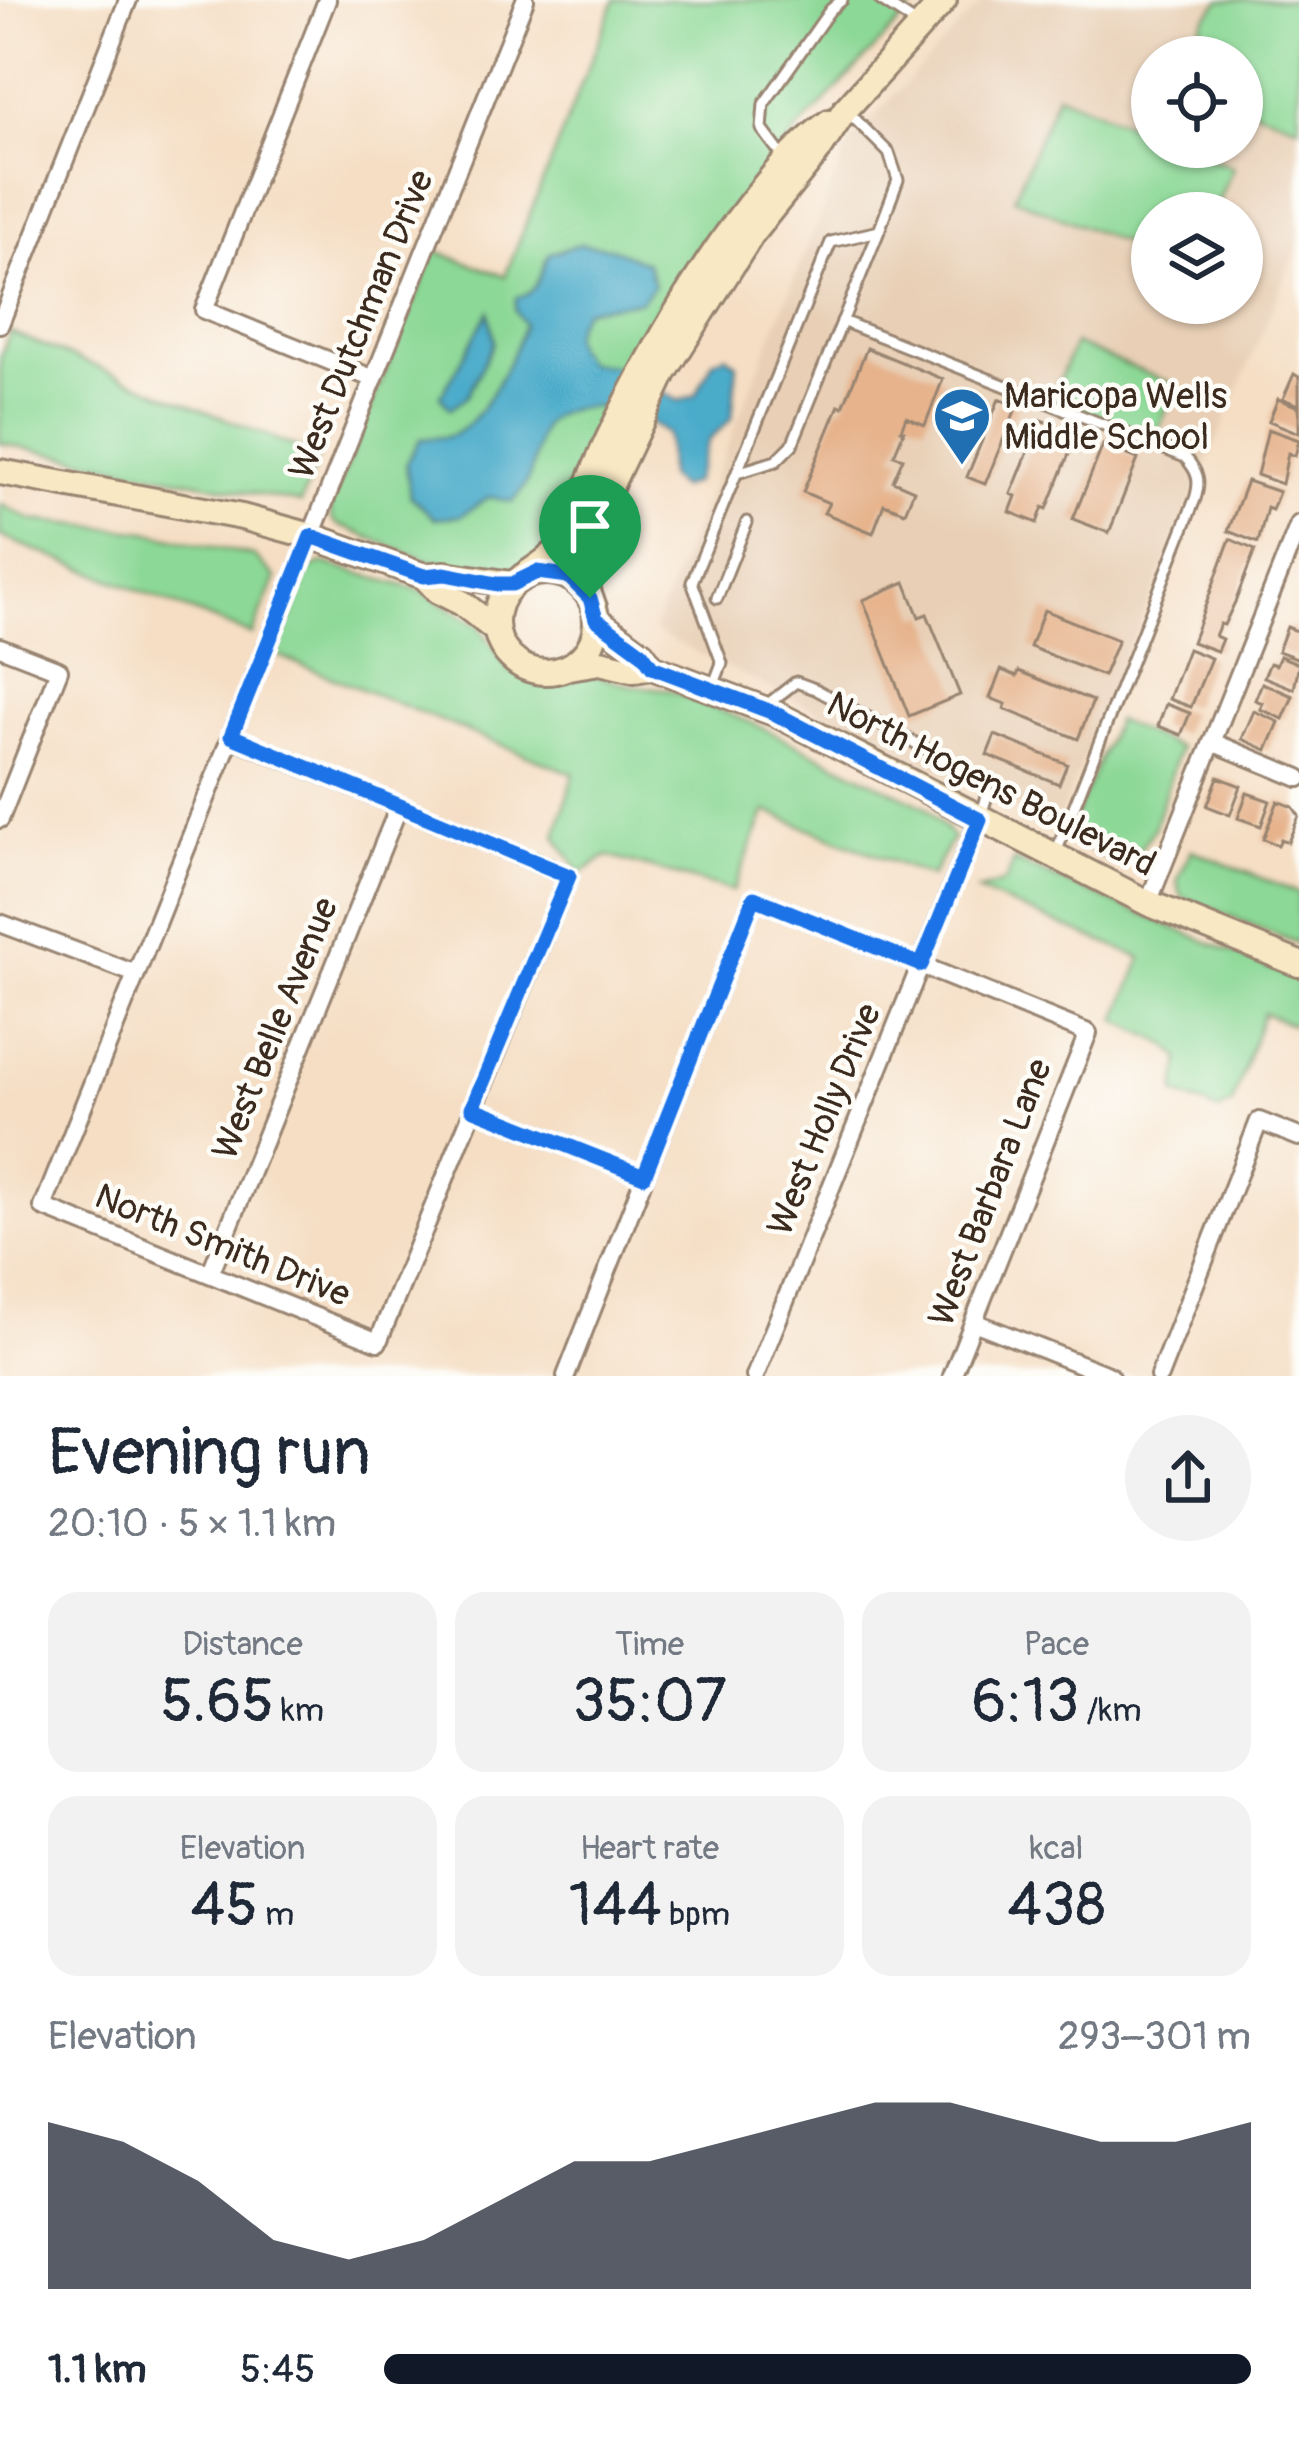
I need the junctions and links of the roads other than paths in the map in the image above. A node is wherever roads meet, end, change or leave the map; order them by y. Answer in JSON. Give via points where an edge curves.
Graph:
{"nodes":[{"id":1,"x":128,"y":0,"type":"edge"},
{"id":2,"x":327,"y":0,"type":"edge"},
{"id":3,"x":525,"y":0,"type":"edge"},
{"id":4,"x":842,"y":0,"type":"edge"},
{"id":5,"x":880,"y":0,"type":"edge"},
{"id":6,"x":944,"y":0,"type":"edge"},
{"id":7,"x":920,"y":26,"type":"junction"},
{"id":8,"x":845,"y":110,"type":"junction"},
{"id":9,"x":787,"y":161,"type":"junction"},
{"id":10,"x":879,"y":231,"type":"junction"},
{"id":11,"x":1,"y":316,"type":"edge"},
{"id":12,"x":842,"y":321,"type":"junction"},
{"id":13,"x":656,"y":368,"type":"junction"},
{"id":14,"x":374,"y":379,"type":"junction"},
{"id":15,"x":625,"y":428,"type":"junction"},
{"id":16,"x":0,"y":472,"type":"edge"},
{"id":17,"x":736,"y":473,"type":"junction"},
{"id":18,"x":747,"y":522,"type":"dead end"},
{"id":19,"x":1299,"y":524,"type":"edge"},
{"id":20,"x":311,"y":536,"type":"junction"},
{"id":21,"x":424,"y":576,"type":"junction"},
{"id":22,"x":517,"y":581,"type":"junction"},
{"id":23,"x":717,"y":598,"type":"dead end"},
{"id":24,"x":593,"y":608,"type":"junction"},
{"id":25,"x":496,"y":630,"type":"junction"},
{"id":26,"x":0,"y":647,"type":"edge"},
{"id":27,"x":569,"y":667,"type":"junction"},
{"id":28,"x":652,"y":667,"type":"junction"},
{"id":29,"x":712,"y":689,"type":"junction"},
{"id":30,"x":762,"y":708,"type":"junction"},
{"id":31,"x":231,"y":736,"type":"junction"},
{"id":32,"x":1212,"y":742,"type":"junction"},
{"id":33,"x":1299,"y":778,"type":"edge"},
{"id":34,"x":399,"y":806,"type":"junction"},
{"id":35,"x":0,"y":819,"type":"edge"},
{"id":36,"x":980,"y":820,"type":"junction"},
{"id":37,"x":1055,"y":857,"type":"junction"},
{"id":38,"x":1148,"y":903,"type":"junction"},
{"id":39,"x":0,"y":923,"type":"edge"},
{"id":40,"x":1299,"y":964,"type":"edge"},
{"id":41,"x":921,"y":965,"type":"junction"},
{"id":42,"x":136,"y":974,"type":"junction"},
{"id":43,"x":472,"y":1108,"type":"junction"},
{"id":44,"x":1299,"y":1137,"type":"edge"},
{"id":45,"x":644,"y":1176,"type":"junction"},
{"id":46,"x":43,"y":1207,"type":"joint"},
{"id":47,"x":210,"y":1274,"type":"junction"},
{"id":48,"x":974,"y":1322,"type":"junction"},
{"id":49,"x":566,"y":1376,"type":"edge"},
{"id":50,"x":755,"y":1376,"type":"edge"},
{"id":51,"x":952,"y":1376,"type":"edge"},
{"id":52,"x":1110,"y":1376,"type":"edge"},
{"id":53,"x":1159,"y":1376,"type":"edge"}],
"edges":[{"from":1,"to":11,"type":"street"},
{"from":2,"to":14,"type":"street","via":[[204,310]]},
{"from":3,"to":14,"type":"street","name":"West Dutchman Drive"},
{"from":4,"to":9,"type":"lane","via":[[764,104],[762,129]]},
{"from":5,"to":7,"type":"lane"},
{"from":6,"to":7,"type":"street"},
{"from":7,"to":8,"type":"street"},
{"from":8,"to":9,"type":"street"},
{"from":8,"to":10,"type":"lane","via":[[889,153],[898,180]]},
{"from":8,"to":13,"type":"street"},
{"from":9,"to":13,"type":"street","via":[[678,310]]},
{"from":10,"to":12,"type":"lane"},
{"from":10,"to":17,"type":"lane","via":[[832,242]]},
{"from":12,"to":17,"type":"lane","via":[[792,445],[776,461]]},
{"from":12,"to":37,"type":"lane","via":[[1185,458],[1196,470],[1195,499]]},
{"from":13,"to":15,"type":"street"},
{"from":14,"to":20,"type":"street","name":"West Dutchman Drive"},
{"from":15,"to":22,"type":"street","via":[[566,540]]},
{"from":15,"to":24,"type":"street","via":[[587,545]]},
{"from":16,"to":20,"type":"street"},
{"from":17,"to":29,"type":"lane","via":[[692,582],[722,663]]},
{"from":18,"to":23,"type":"lane"},
{"from":19,"to":32,"type":"street"},
{"from":20,"to":21,"type":"street"},
{"from":20,"to":31,"type":"street","name":"West Dutchman Drive"},
{"from":21,"to":22,"type":"street"},
{"from":21,"to":25,"type":"street"},
{"from":22,"to":24,"type":"street","via":[[537,572],[568,576]]},
{"from":22,"to":25,"type":"street","via":[[496,613]]},
{"from":24,"to":27,"type":"street","via":[[590,646]]},
{"from":24,"to":28,"type":"street","name":"North Hogens Boulevard"},
{"from":25,"to":27,"type":"street","via":[[523,667]]},
{"from":26,"to":35,"type":"street","via":[[58,670]]},
{"from":27,"to":28,"type":"street","name":"North Hogens Boulevard"},
{"from":28,"to":29,"type":"street","name":"North Hogens Boulevard"},
{"from":29,"to":30,"type":"street","name":"North Hogens Boulevard"},
{"from":30,"to":36,"type":"street","name":"North Hogens Boulevard"},
{"from":30,"to":36,"type":"lane","via":[[796,682],[815,689],[982,779],[988,793]]},
{"from":31,"to":34,"type":"street"},
{"from":31,"to":42,"type":"street","name":"West Dutchman Drive"},
{"from":32,"to":33,"type":"street"},
{"from":32,"to":38,"type":"street"},
{"from":34,"to":43,"type":"street","via":[[569,876]]},
{"from":34,"to":47,"type":"street","name":"West Belle Avenue"},
{"from":36,"to":37,"type":"street","name":"North Hogens Boulevard"},
{"from":36,"to":41,"type":"street","name":"West Holly Drive"},
{"from":37,"to":38,"type":"street","name":"North Hogens Boulevard"},
{"from":38,"to":40,"type":"street","name":"North Hogens Boulevard"},
{"from":39,"to":42,"type":"street"},
{"from":41,"to":45,"type":"street","via":[[754,898]]},
{"from":41,"to":48,"type":"street","name":"West Barbara Lane","via":[[1088,1033]]},
{"from":41,"to":50,"type":"street","name":"West Holly Drive"},
{"from":42,"to":46,"type":"street","name":"West Dutchman Drive"},
{"from":43,"to":45,"type":"street"},
{"from":43,"to":47,"type":"street","name":"North Smith Drive","via":[[378,1342]]},
{"from":44,"to":53,"type":"street","via":[[1258,1121]]},
{"from":45,"to":49,"type":"street"},
{"from":46,"to":47,"type":"street","name":"North Smith Drive"},
{"from":48,"to":51,"type":"street","name":"West Barbara Lane"},
{"from":48,"to":52,"type":"street"}]}
